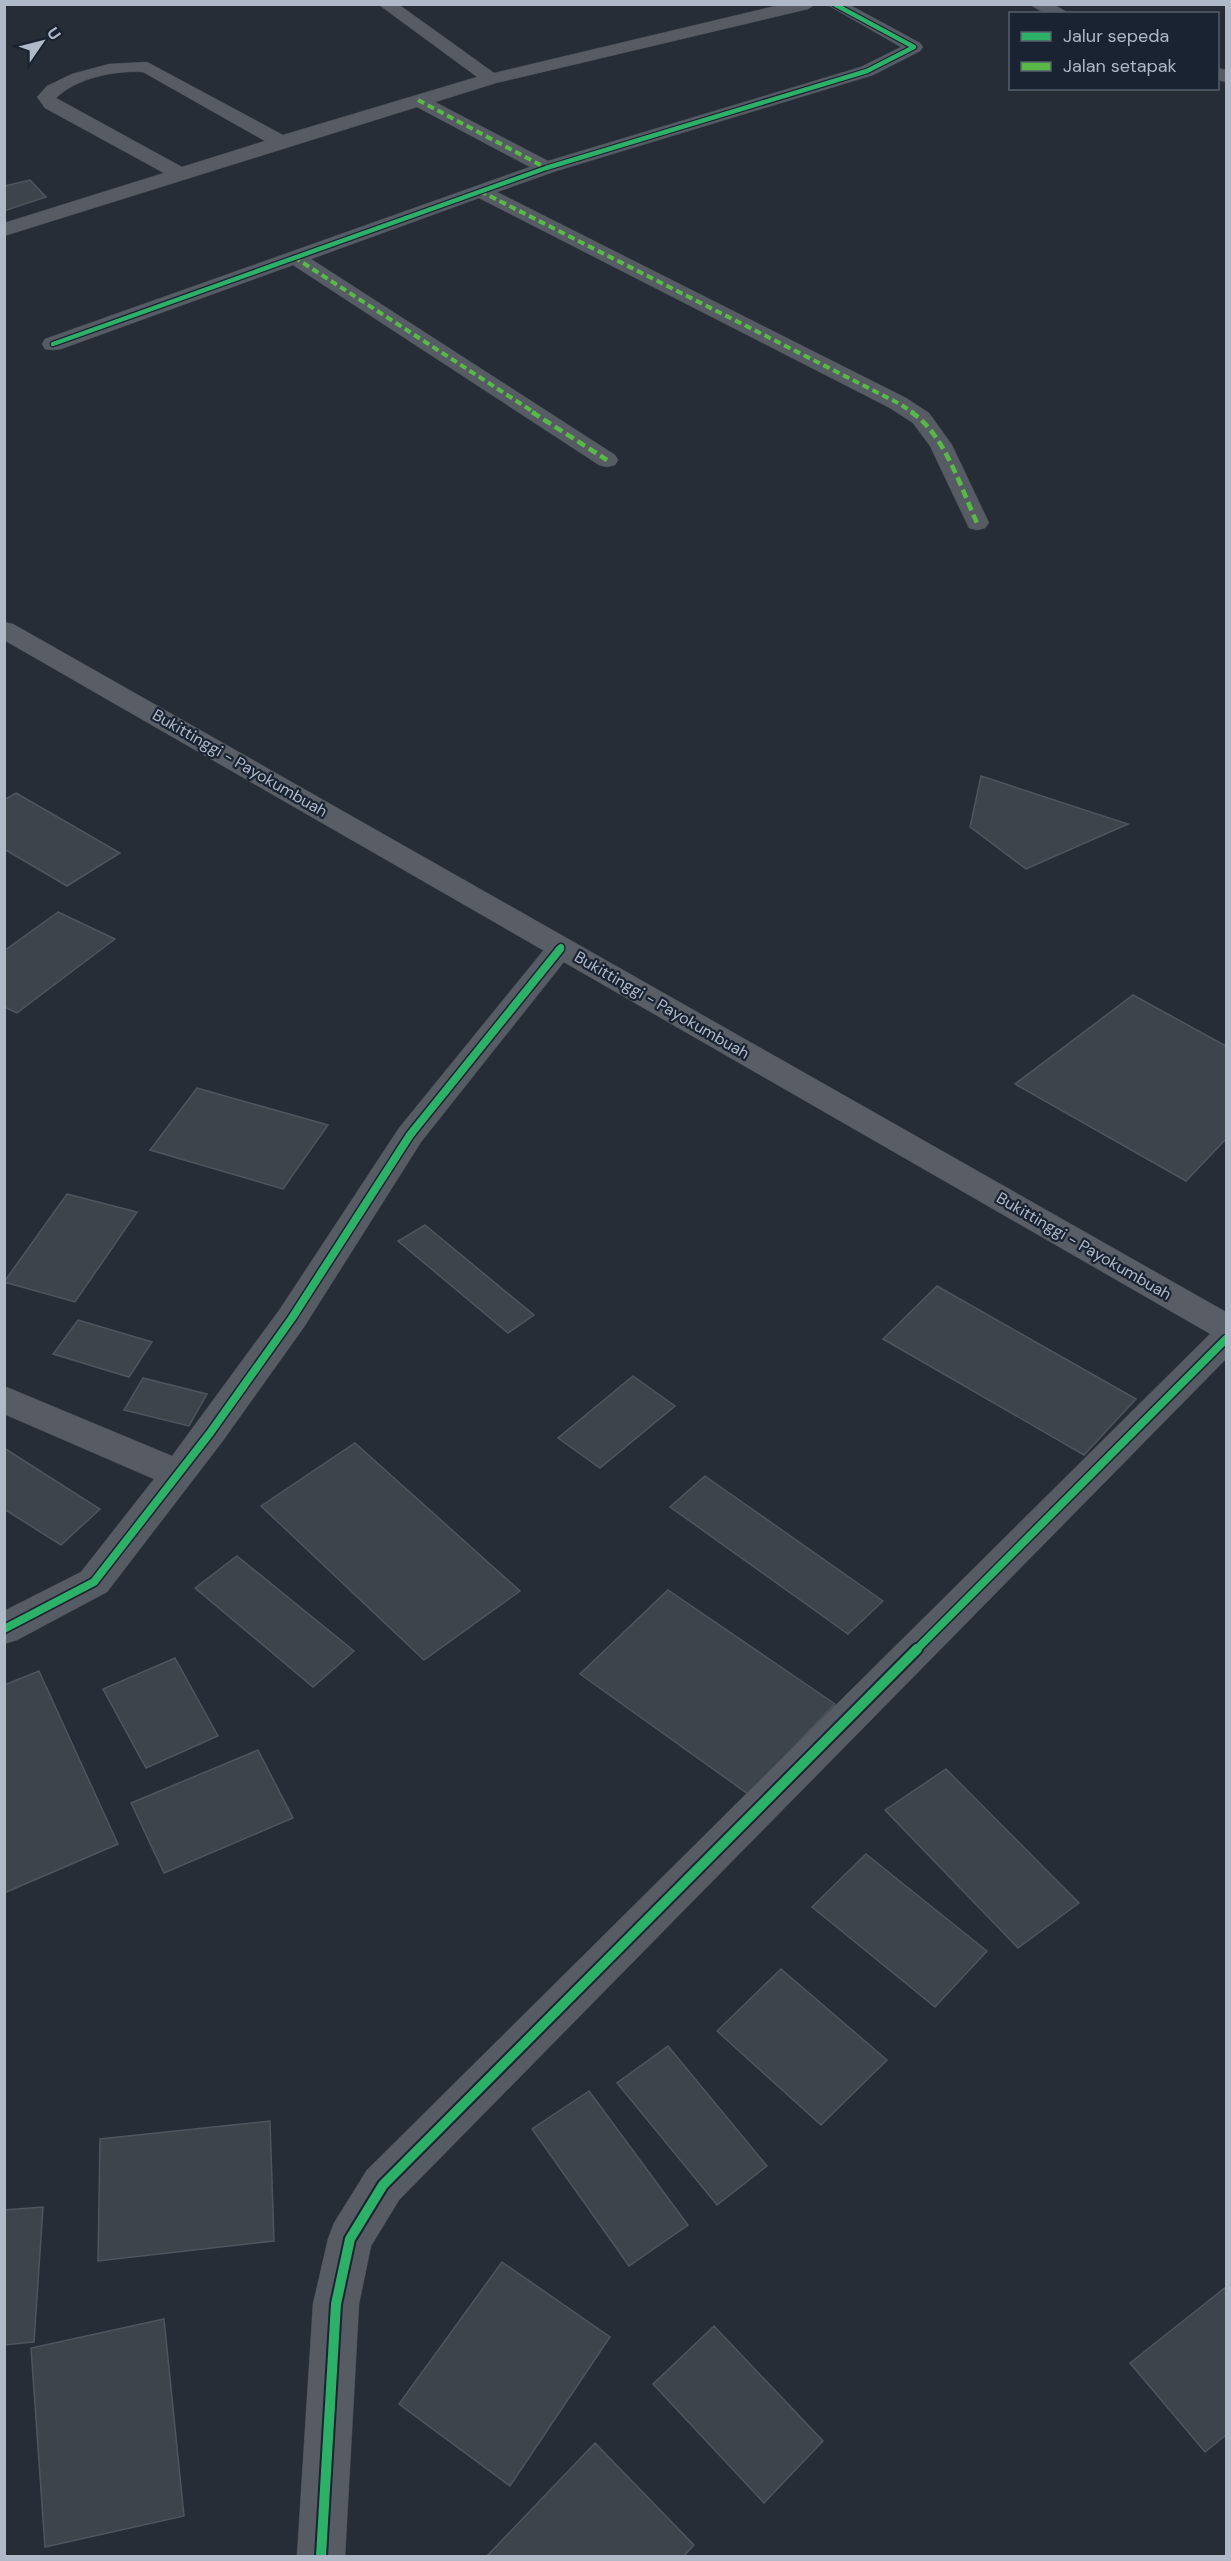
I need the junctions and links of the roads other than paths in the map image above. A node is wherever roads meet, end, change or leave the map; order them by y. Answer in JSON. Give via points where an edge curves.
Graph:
{"nodes":[{"id":1,"x":386,"y":4,"type":"edge"},
{"id":2,"x":808,"y":4,"type":"edge"},
{"id":3,"x":834,"y":4,"type":"edge"},
{"id":4,"x":1037,"y":4,"type":"edge"},
{"id":5,"x":1071,"y":4,"type":"edge"},
{"id":6,"x":1058,"y":12,"type":"edge"},
{"id":7,"x":491,"y":79,"type":"junction"},
{"id":8,"x":418,"y":100,"type":"junction"},
{"id":9,"x":281,"y":142,"type":"junction"},
{"id":10,"x":546,"y":168,"type":"junction"},
{"id":11,"x":180,"y":174,"type":"junction"},
{"id":12,"x":480,"y":191,"type":"junction"},
{"id":13,"x":4,"y":230,"type":"edge"},
{"id":14,"x":294,"y":257,"type":"junction"},
{"id":15,"x":53,"y":344,"type":"dead end"},
{"id":16,"x":607,"y":460,"type":"dead end"},
{"id":17,"x":977,"y":523,"type":"dead end"},
{"id":18,"x":4,"y":629,"type":"edge"},
{"id":19,"x":561,"y":947,"type":"junction"},
{"id":20,"x":1227,"y":1327,"type":"edge"},
{"id":21,"x":1227,"y":1339,"type":"edge"},
{"id":22,"x":4,"y":1399,"type":"edge"},
{"id":23,"x":178,"y":1474,"type":"junction"},
{"id":24,"x":4,"y":1629,"type":"edge"},
{"id":25,"x":321,"y":2556,"type":"edge"}],
"edges":[{"from":1,"to":7,"type":"street"},
{"from":2,"to":7,"type":"street"},
{"from":3,"to":10,"type":"street","via":[[914,47],[867,71]]},
{"from":4,"to":6,"type":"street"},
{"from":5,"to":6,"type":"street"},
{"from":7,"to":8,"type":"street"},
{"from":8,"to":9,"type":"street"},
{"from":8,"to":10,"type":"street"},
{"from":9,"to":11,"type":"street"},
{"from":9,"to":11,"type":"street","via":[[135,65],[63,85],[46,97],[51,104]]},
{"from":10,"to":12,"type":"street"},
{"from":11,"to":13,"type":"street"},
{"from":12,"to":14,"type":"street"},
{"from":12,"to":17,"type":"street","via":[[921,418],[941,446]]},
{"from":14,"to":15,"type":"street"},
{"from":14,"to":16,"type":"street"},
{"from":18,"to":19,"type":"main road","name":"Bukittinggi - Payokumbuah"},
{"from":19,"to":20,"type":"main road","name":"Bukittinggi - Payokumbuah"},
{"from":19,"to":23,"type":"street","via":[[410,1135],[292,1318]]},
{"from":21,"to":25,"type":"street","via":[[383,2185],[350,2239],[336,2304]]},
{"from":22,"to":23,"type":"street"},
{"from":23,"to":24,"type":"street","via":[[94,1582]]}]}
